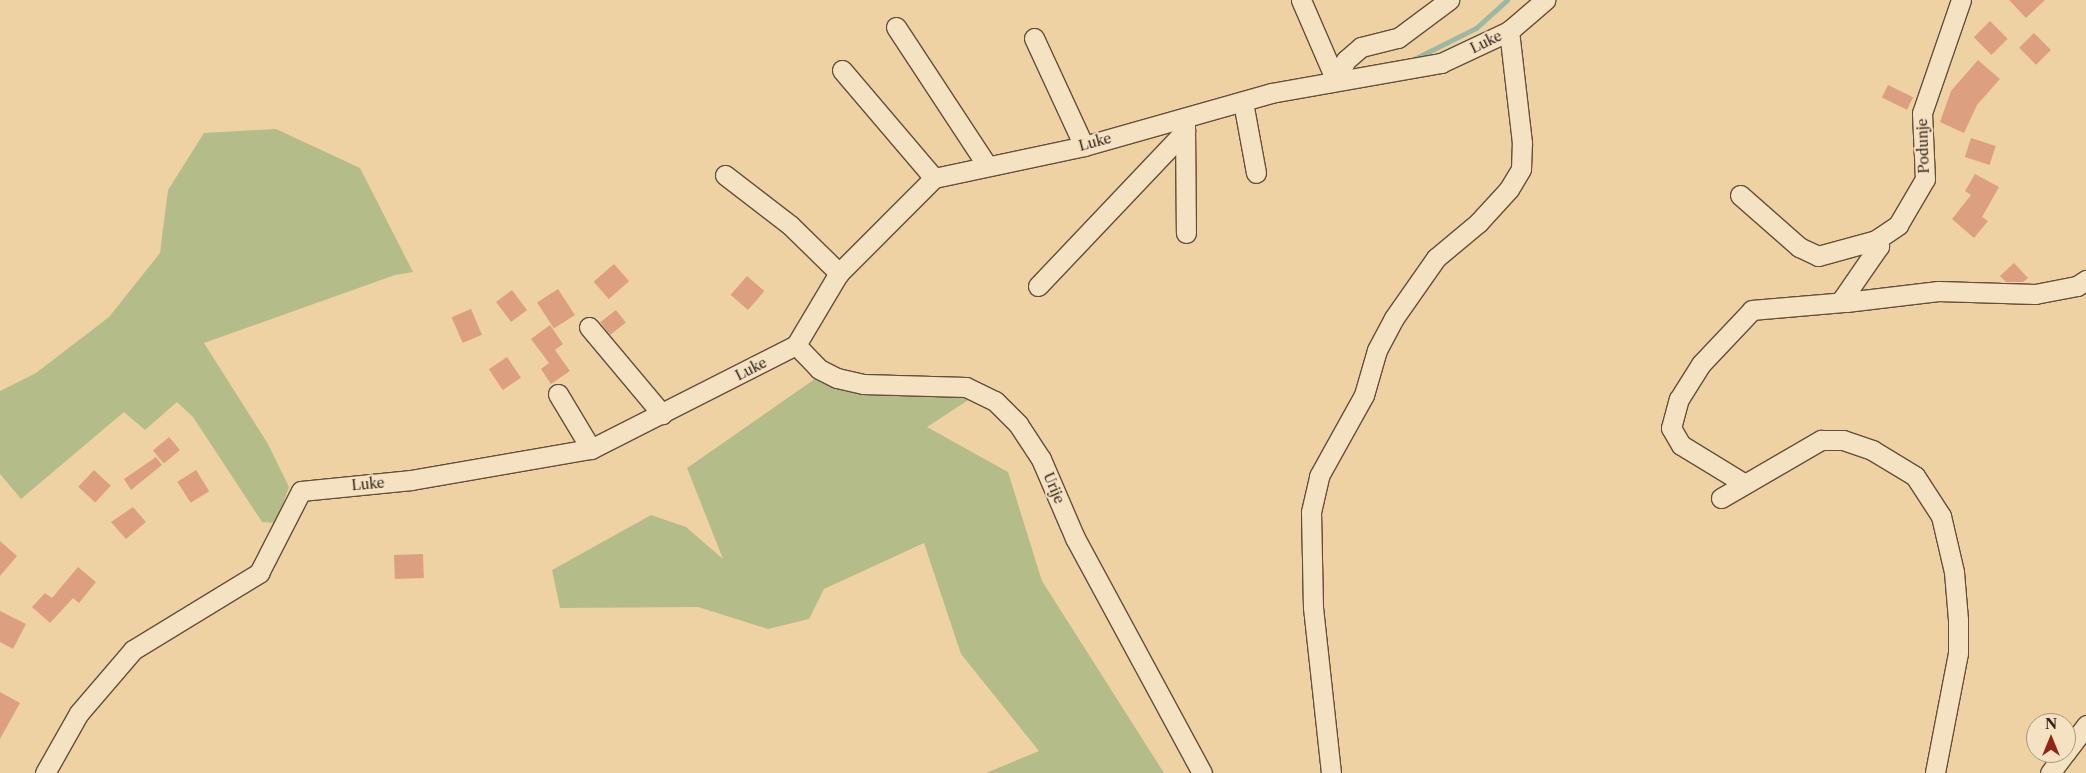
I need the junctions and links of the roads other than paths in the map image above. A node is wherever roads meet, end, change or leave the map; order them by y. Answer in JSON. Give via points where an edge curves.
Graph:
{"nodes":[{"id":1,"x":1301,"y":0,"type":"edge"},
{"id":2,"x":1449,"y":0,"type":"edge"},
{"id":3,"x":1545,"y":0,"type":"edge"},
{"id":4,"x":1961,"y":0,"type":"edge"},
{"id":5,"x":896,"y":27,"type":"dead end"},
{"id":6,"x":1509,"y":31,"type":"junction"},
{"id":7,"x":1034,"y":38,"type":"dead end"},
{"id":8,"x":842,"y":70,"type":"dead end"},
{"id":9,"x":1336,"y":81,"type":"junction"},
{"id":10,"x":1243,"y":102,"type":"junction"},
{"id":11,"x":1185,"y":124,"type":"junction"},
{"id":12,"x":1084,"y":146,"type":"junction"},
{"id":13,"x":986,"y":164,"type":"junction"},
{"id":14,"x":1256,"y":173,"type":"dead end"},
{"id":15,"x":725,"y":175,"type":"dead end"},
{"id":16,"x":934,"y":178,"type":"junction"},
{"id":17,"x":1740,"y":195,"type":"dead end"},
{"id":18,"x":1186,"y":233,"type":"dead end"},
{"id":19,"x":1876,"y":240,"type":"junction"},
{"id":20,"x":839,"y":273,"type":"junction"},
{"id":21,"x":2086,"y":280,"type":"edge"},
{"id":22,"x":1038,"y":286,"type":"dead end"},
{"id":23,"x":1846,"y":302,"type":"junction"},
{"id":24,"x":589,"y":327,"type":"dead end"},
{"id":25,"x":796,"y":345,"type":"junction"},
{"id":26,"x":558,"y":394,"type":"dead end"},
{"id":27,"x":662,"y":414,"type":"junction"},
{"id":28,"x":591,"y":449,"type":"junction"},
{"id":29,"x":1745,"y":484,"type":"junction"},
{"id":30,"x":1721,"y":498,"type":"dead end"},
{"id":31,"x":2086,"y":725,"type":"edge"},
{"id":32,"x":2076,"y":738,"type":"edge"},
{"id":33,"x":2058,"y":763,"type":"edge"},
{"id":34,"x":45,"y":773,"type":"edge"},
{"id":35,"x":1202,"y":773,"type":"edge"},
{"id":36,"x":1331,"y":773,"type":"edge"},
{"id":37,"x":1935,"y":773,"type":"edge"},
{"id":38,"x":2050,"y":773,"type":"edge"}],
"edges":[{"from":1,"to":9,"type":"street"},
{"from":2,"to":9,"type":"street","via":[[1398,38],[1361,47],[1346,60]]},
{"from":3,"to":6,"type":"street","name":"Luke"},
{"from":4,"to":19,"type":"street","name":"Podunje","via":[[1922,113],[1925,179],[1898,225]]},
{"from":5,"to":13,"type":"street"},
{"from":6,"to":9,"type":"street","name":"Luke","via":[[1441,63]]},
{"from":6,"to":36,"type":"street","via":[[1522,143],[1521,169],[1510,189],[1436,258],[1394,318],[1377,350],[1358,410],[1319,476],[1311,512],[1313,607]]},
{"from":7,"to":12,"type":"street"},
{"from":8,"to":16,"type":"street"},
{"from":9,"to":10,"type":"street","name":"Luke"},
{"from":10,"to":11,"type":"street","name":"Luke"},
{"from":10,"to":14,"type":"street"},
{"from":11,"to":12,"type":"street","name":"Luke"},
{"from":11,"to":18,"type":"street"},
{"from":11,"to":22,"type":"street"},
{"from":12,"to":13,"type":"street","name":"Luke"},
{"from":13,"to":16,"type":"street","name":"Luke"},
{"from":15,"to":20,"type":"street","via":[[790,225]]},
{"from":16,"to":20,"type":"street","name":"Luke"},
{"from":17,"to":19,"type":"street","name":"Podunje","via":[[1800,247],[1818,256]]},
{"from":19,"to":23,"type":"street","via":[[1879,246],[1843,298]]},
{"from":20,"to":25,"type":"street","name":"Luke"},
{"from":21,"to":23,"type":"street","via":[[2077,286],[2035,294],[1938,291]]},
{"from":23,"to":29,"type":"street","via":[[1752,310],[1701,364],[1679,399],[1671,428],[1681,445]]},
{"from":24,"to":27,"type":"street"},
{"from":25,"to":27,"type":"street","name":"Luke"},
{"from":25,"to":35,"type":"street","name":"Urije","via":[[819,369],[837,378],[863,384],[966,387],[995,401],[1018,424],[1042,459],[1075,538]]},
{"from":26,"to":28,"type":"street"},
{"from":27,"to":28,"type":"street","name":"Luke"},
{"from":28,"to":34,"type":"street","name":"Luke","via":[[411,480],[300,491],[259,573],[133,650],[79,713]]},
{"from":29,"to":30,"type":"street"},
{"from":29,"to":37,"type":"street","via":[[1821,440],[1843,440],[1872,450],[1916,476],[1941,516],[1954,572],[1958,620],[1958,653]]},
{"from":31,"to":32,"type":"street"},
{"from":33,"to":38,"type":"street"}]}
